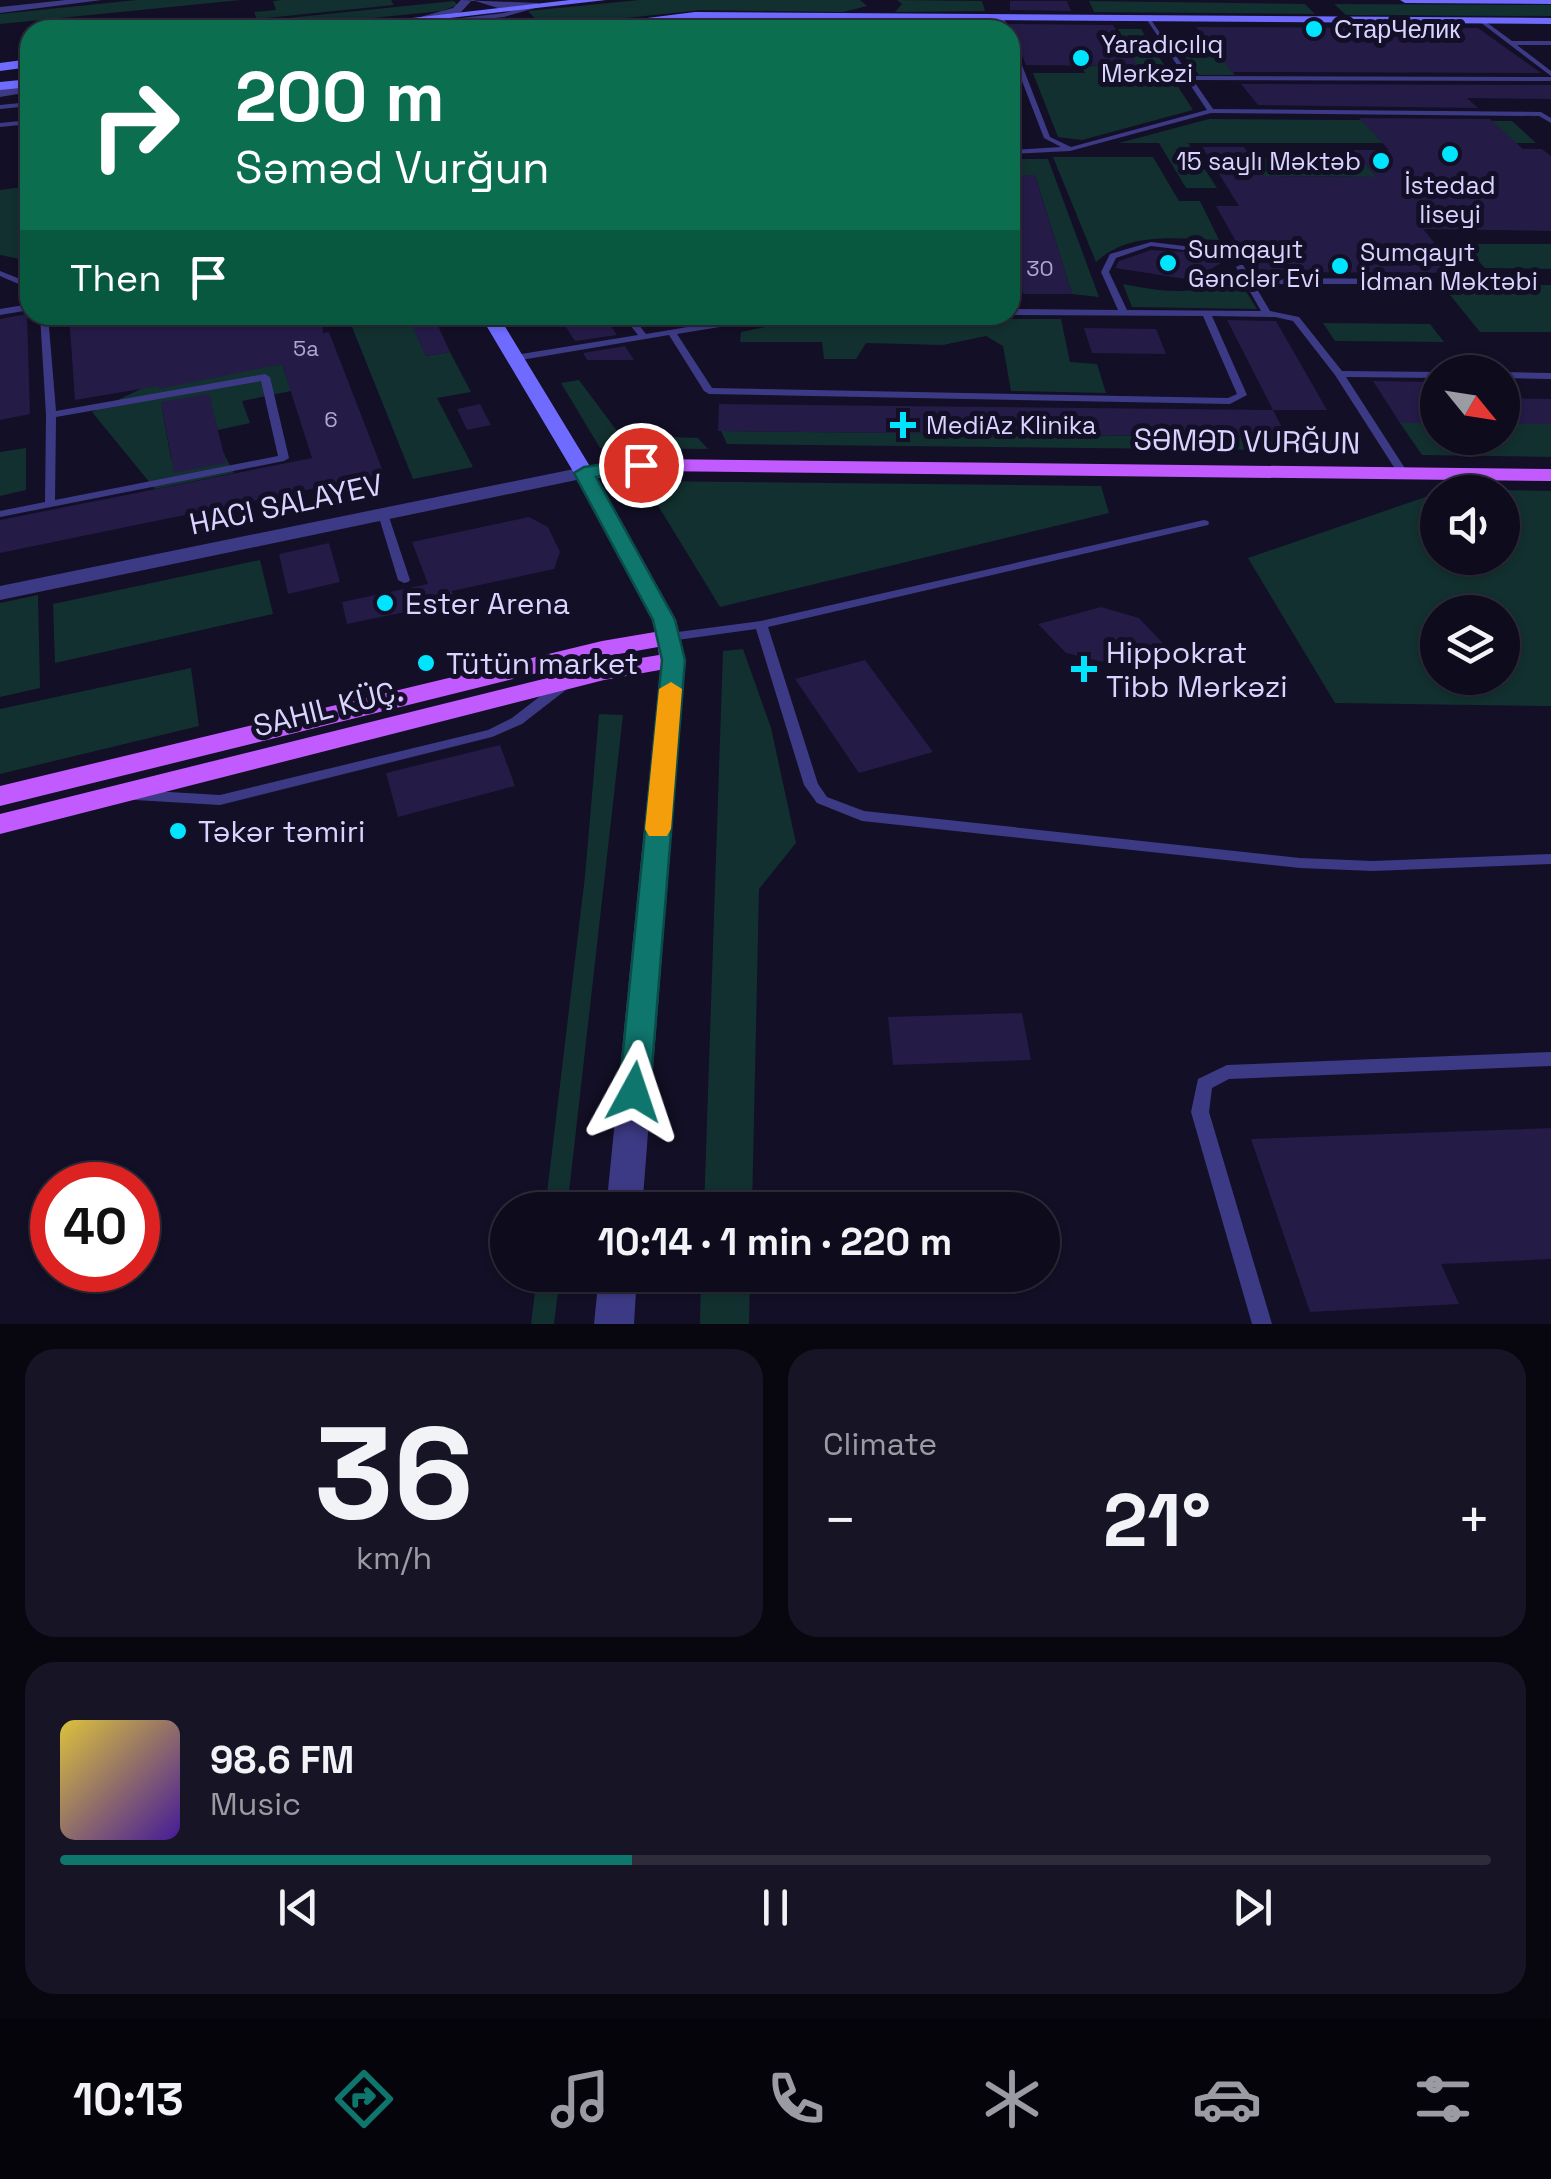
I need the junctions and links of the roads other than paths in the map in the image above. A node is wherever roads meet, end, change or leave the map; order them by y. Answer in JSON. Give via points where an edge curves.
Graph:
{"nodes":[{"id":1,"x":97,"y":0,"type":"edge"},
{"id":2,"x":467,"y":0,"type":"edge"},
{"id":3,"x":477,"y":0,"type":"edge"},
{"id":4,"x":600,"y":0,"type":"edge"},
{"id":5,"x":1405,"y":0,"type":"edge"},
{"id":6,"x":886,"y":1,"type":"edge"},
{"id":7,"x":1551,"y":1,"type":"edge"},
{"id":8,"x":537,"y":6,"type":"junction"},
{"id":9,"x":0,"y":10,"type":"edge"},
{"id":10,"x":836,"y":16,"type":"junction"},
{"id":11,"x":1147,"y":18,"type":"junction"},
{"id":12,"x":419,"y":19,"type":"junction"},
{"id":13,"x":412,"y":20,"type":"edge"},
{"id":14,"x":453,"y":20,"type":"edge"},
{"id":15,"x":651,"y":20,"type":"edge"},
{"id":16,"x":920,"y":20,"type":"edge"},
{"id":17,"x":1482,"y":21,"type":"junction"},
{"id":18,"x":1551,"y":21,"type":"edge"},
{"id":19,"x":1020,"y":23,"type":"edge"},
{"id":20,"x":1511,"y":43,"type":"junction"},
{"id":21,"x":1551,"y":44,"type":"edge"},
{"id":22,"x":1020,"y":69,"type":"edge"},
{"id":23,"x":1551,"y":77,"type":"edge"},
{"id":24,"x":1188,"y":78,"type":"junction"},
{"id":25,"x":1211,"y":111,"type":"junction"},
{"id":26,"x":1551,"y":121,"type":"edge"},
{"id":27,"x":1070,"y":149,"type":"junction"},
{"id":28,"x":1020,"y":152,"type":"edge"},
{"id":29,"x":1184,"y":248,"type":"dead end"},
{"id":30,"x":1240,"y":268,"type":"dead end"},
{"id":31,"x":1248,"y":280,"type":"junction"},
{"id":32,"x":1422,"y":281,"type":"dead end"},
{"id":33,"x":1020,"y":311,"type":"edge"},
{"id":34,"x":1124,"y":313,"type":"junction"},
{"id":35,"x":1206,"y":314,"type":"junction"},
{"id":36,"x":1267,"y":314,"type":"junction"},
{"id":37,"x":45,"y":325,"type":"edge"},
{"id":38,"x":496,"y":325,"type":"edge"},
{"id":39,"x":634,"y":325,"type":"edge"},
{"id":40,"x":709,"y":325,"type":"edge"},
{"id":41,"x":670,"y":331,"type":"junction"},
{"id":42,"x":642,"y":336,"type":"junction"},
{"id":43,"x":516,"y":358,"type":"junction"},
{"id":44,"x":1339,"y":374,"type":"junction"},
{"id":45,"x":1420,"y":375,"type":"edge"},
{"id":46,"x":1520,"y":375,"type":"edge"},
{"id":47,"x":1551,"y":376,"type":"edge"},
{"id":48,"x":51,"y":415,"type":"junction"},
{"id":49,"x":584,"y":473,"type":"junction"},
{"id":50,"x":1403,"y":473,"type":"junction"},
{"id":51,"x":1551,"y":474,"type":"edge"},
{"id":52,"x":50,"y":504,"type":"junction"},
{"id":53,"x":0,"y":514,"type":"edge"},
{"id":54,"x":383,"y":514,"type":"junction"},
{"id":55,"x":1204,"y":523,"type":"dead end"},
{"id":56,"x":404,"y":580,"type":"dead end"},
{"id":57,"x":0,"y":594,"type":"edge"},
{"id":58,"x":760,"y":625,"type":"junction"},
{"id":59,"x":672,"y":649,"type":"junction"},
{"id":60,"x":566,"y":682,"type":"junction"},
{"id":61,"x":357,"y":722,"type":"junction"},
{"id":62,"x":122,"y":794,"type":"junction"},
{"id":63,"x":0,"y":796,"type":"edge"},
{"id":64,"x":0,"y":824,"type":"edge"},
{"id":65,"x":1551,"y":859,"type":"edge"},
{"id":66,"x":1551,"y":1059,"type":"edge"},
{"id":67,"x":626,"y":1192,"type":"edge"},
{"id":68,"x":617,"y":1292,"type":"edge"},
{"id":69,"x":614,"y":1324,"type":"edge"},
{"id":70,"x":1262,"y":1324,"type":"edge"}],
"edges":[{"from":1,"to":9,"type":"street"},
{"from":2,"to":12,"type":"street","via":[[457,10]]},
{"from":3,"to":8,"type":"street"},
{"from":4,"to":8,"type":"main road"},
{"from":5,"to":7,"type":"main road"},
{"from":6,"to":10,"type":"main road","via":[[876,12]]},
{"from":8,"to":12,"type":"main road"},
{"from":8,"to":14,"type":"lane"},
{"from":10,"to":15,"type":"main road"},
{"from":10,"to":16,"type":"main road"},
{"from":11,"to":17,"type":"main road"},
{"from":11,"to":19,"type":"main road"},
{"from":11,"to":24,"type":"lane"},
{"from":12,"to":13,"type":"main road"},
{"from":17,"to":18,"type":"main road"},
{"from":17,"to":20,"type":"lane"},
{"from":20,"to":21,"type":"lane"},
{"from":20,"to":23,"type":"lane"},
{"from":22,"to":27,"type":"lane","via":[[1046,138]]},
{"from":23,"to":24,"type":"lane"},
{"from":24,"to":25,"type":"lane"},
{"from":25,"to":26,"type":"lane","via":[[1541,114]]},
{"from":25,"to":27,"type":"lane"},
{"from":27,"to":28,"type":"lane"},
{"from":29,"to":34,"type":"lane","via":[[1151,244],[1113,256],[1105,272]]},
{"from":30,"to":31,"type":"lane"},
{"from":31,"to":32,"type":"lane"},
{"from":31,"to":36,"type":"lane"},
{"from":33,"to":34,"type":"lane"},
{"from":34,"to":35,"type":"lane"},
{"from":35,"to":36,"type":"lane"},
{"from":35,"to":41,"type":"lane","via":[[1242,395],[1230,400],[709,391]]},
{"from":36,"to":44,"type":"lane","via":[[1301,323]]},
{"from":37,"to":48,"type":"lane"},
{"from":38,"to":43,"type":"main road"},
{"from":39,"to":42,"type":"lane"},
{"from":40,"to":41,"type":"lane"},
{"from":41,"to":42,"type":"lane"},
{"from":42,"to":43,"type":"lane"},
{"from":43,"to":49,"type":"main road"},
{"from":44,"to":45,"type":"lane"},
{"from":44,"to":50,"type":"lane"},
{"from":46,"to":47,"type":"lane"},
{"from":48,"to":52,"type":"lane"},
{"from":48,"to":52,"type":"lane","via":[[265,377],[284,458]]},
{"from":49,"to":50,"type":"main road","name":"SƏMƏD VURĞUN","via":[[652,465]]},
{"from":49,"to":54,"type":"street"},
{"from":49,"to":59,"type":"main road"},
{"from":50,"to":51,"type":"main road","name":"SƏMƏD VURĞUN"},
{"from":52,"to":53,"type":"lane"},
{"from":54,"to":56,"type":"lane"},
{"from":54,"to":57,"type":"street"},
{"from":55,"to":58,"type":"lane"},
{"from":58,"to":59,"type":"lane"},
{"from":58,"to":65,"type":"lane","via":[[811,785],[822,800],[849,812],[1300,863]]},
{"from":59,"to":60,"type":"main road","name":"SAHIL KÜÇ."},
{"from":59,"to":61,"type":"main road","name":"SAHIL KÜÇ.","via":[[602,649]]},
{"from":59,"to":67,"type":"street"},
{"from":60,"to":61,"type":"main road","name":"SAHIL KÜÇ."},
{"from":60,"to":62,"type":"lane","via":[[492,732],[265,790],[220,800]]},
{"from":61,"to":62,"type":"main road","name":"SAHIL KÜÇ."},
{"from":61,"to":63,"type":"main road","name":"SAHIL KÜÇ."},
{"from":62,"to":64,"type":"main road","name":"SAHIL KÜÇ."},
{"from":66,"to":70,"type":"lane","via":[[1228,1072],[1204,1084],[1200,1112]]},
{"from":68,"to":69,"type":"street"}]}
